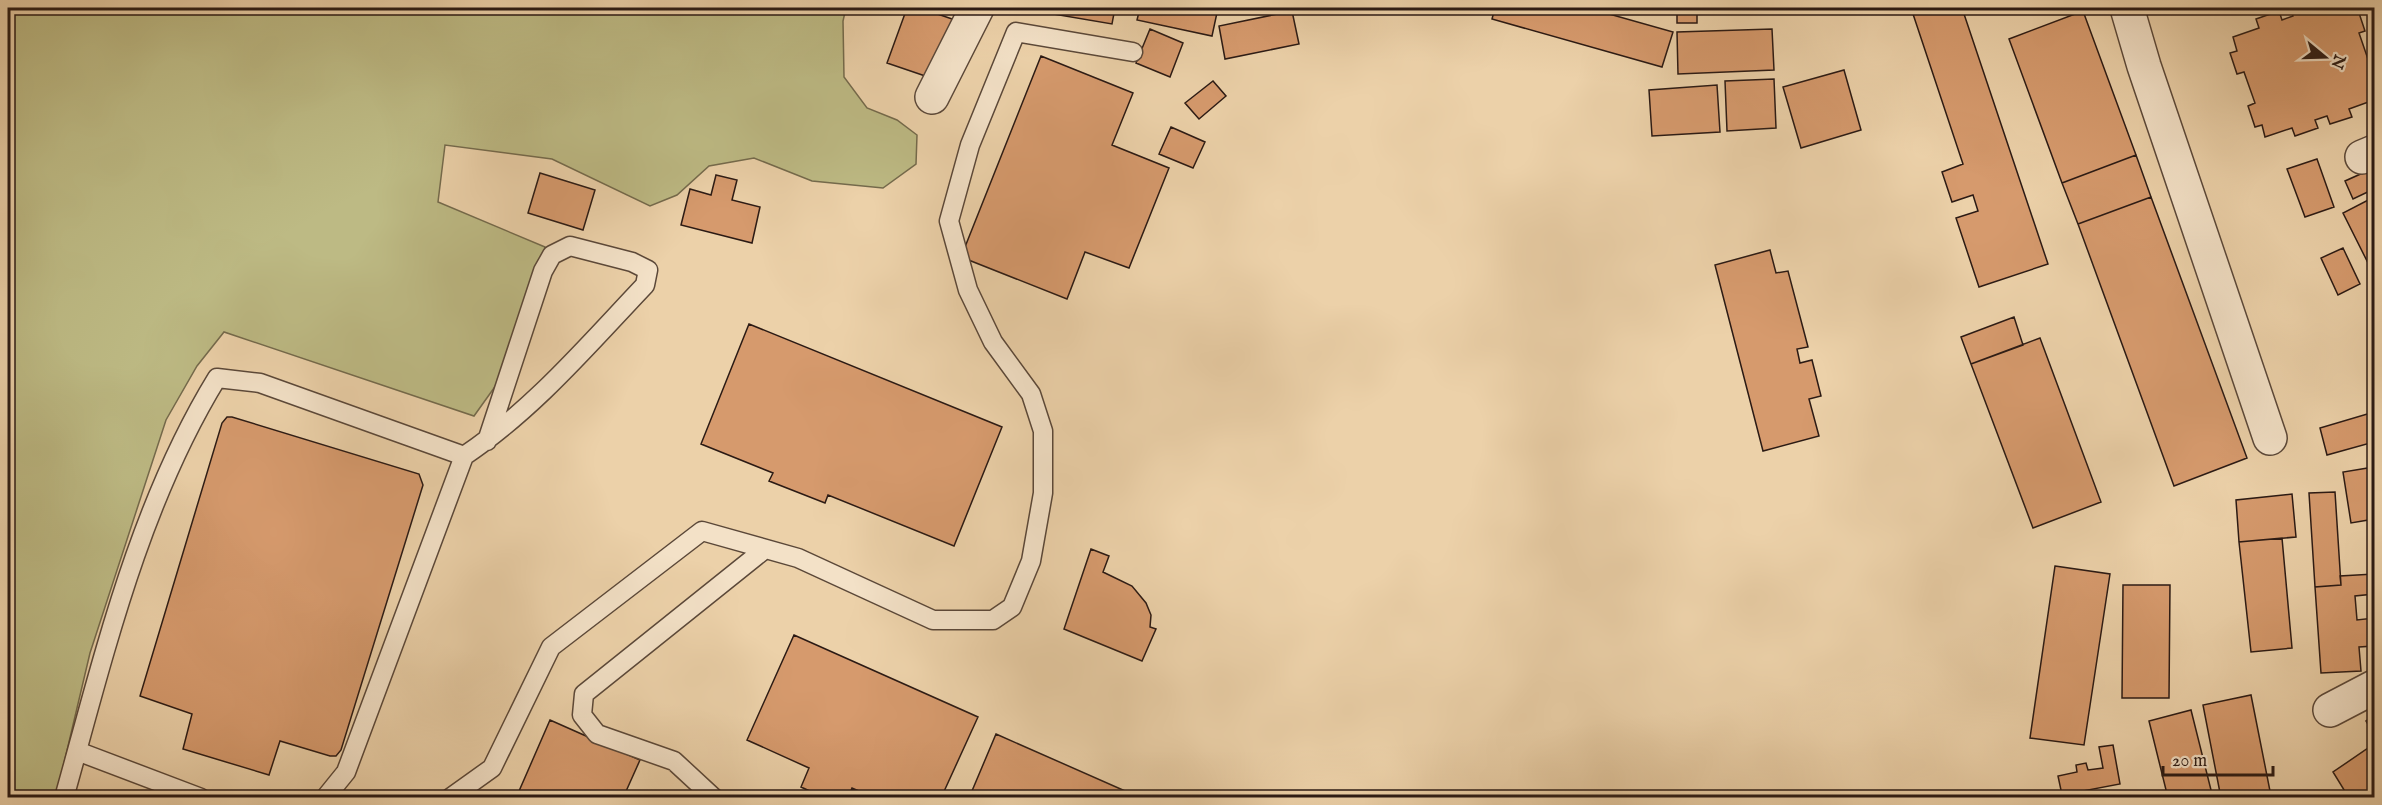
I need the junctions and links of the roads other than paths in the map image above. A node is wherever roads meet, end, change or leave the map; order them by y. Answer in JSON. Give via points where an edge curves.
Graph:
{"nodes":[{"id":1,"x":977,"y":8,"type":"edge"},
{"id":2,"x":2127,"y":8,"type":"edge"},
{"id":3,"x":1133,"y":52,"type":"dead end"},
{"id":4,"x":932,"y":97,"type":"dead end"},
{"id":5,"x":2270,"y":438,"type":"dead end"},
{"id":6,"x":487,"y":441,"type":"junction"},
{"id":7,"x":465,"y":456,"type":"junction"},
{"id":8,"x":765,"y":549,"type":"junction"},
{"id":9,"x":2374,"y":687,"type":"edge"},
{"id":10,"x":2331,"y":710,"type":"dead end"},
{"id":11,"x":77,"y":752,"type":"junction"},
{"id":12,"x":64,"y":798,"type":"edge"},
{"id":13,"x":201,"y":798,"type":"edge"},
{"id":14,"x":325,"y":798,"type":"edge"},
{"id":15,"x":450,"y":798,"type":"edge"},
{"id":16,"x":714,"y":798,"type":"edge"}],
"edges":[{"from":1,"to":4,"type":"street"},
{"from":2,"to":5,"type":"street"},
{"from":3,"to":8,"type":"lane","via":[[1016,32],[970,145],[949,221],[969,290],[993,342],[1030,394],[1043,430],[1043,493],[1031,561],[1011,607],[993,620],[933,620],[798,558]]},
{"from":6,"to":6,"type":"lane","via":[[541,396],[645,285],[648,270],[570,246],[552,255],[543,271]]},
{"from":6,"to":7,"type":"lane"},
{"from":7,"to":11,"type":"lane","via":[[260,383],[217,378],[187,426],[128,574]]},
{"from":7,"to":14,"type":"lane","via":[[346,772]]},
{"from":8,"to":15,"type":"lane","via":[[702,531],[550,647],[492,768]]},
{"from":8,"to":16,"type":"lane","via":[[584,694],[582,715],[597,734],[674,761]]},
{"from":9,"to":10,"type":"street"},
{"from":11,"to":12,"type":"lane"},
{"from":11,"to":13,"type":"lane"}]}
